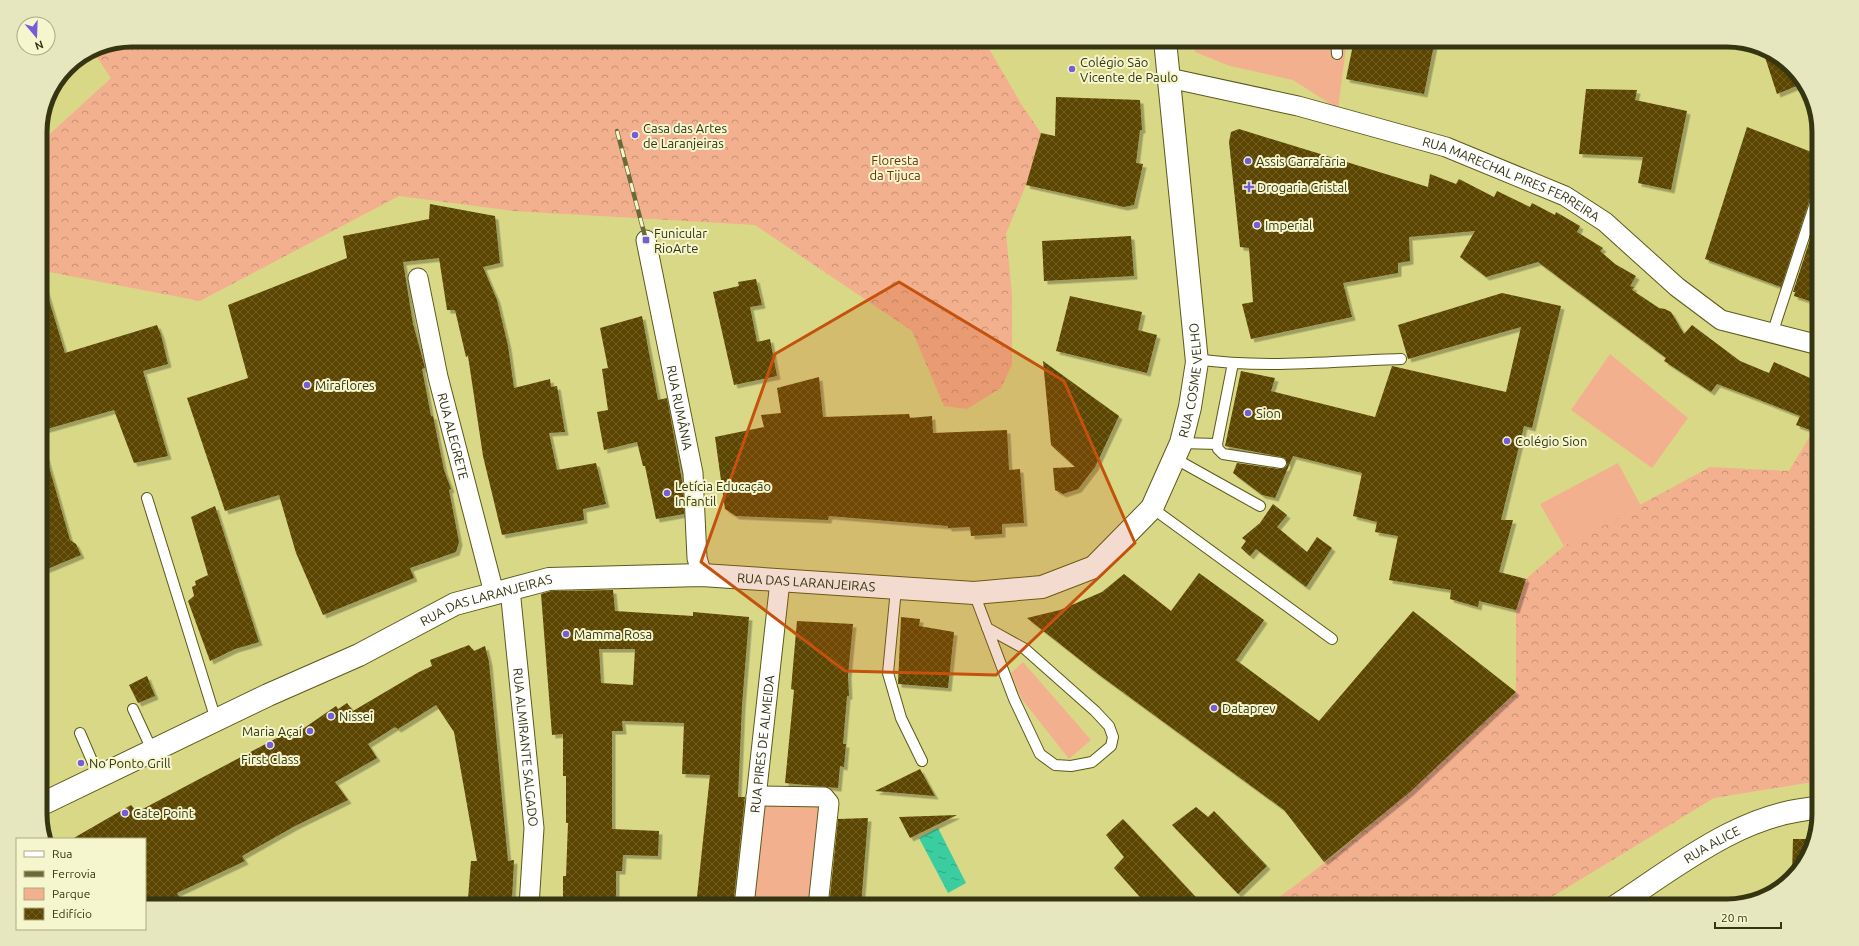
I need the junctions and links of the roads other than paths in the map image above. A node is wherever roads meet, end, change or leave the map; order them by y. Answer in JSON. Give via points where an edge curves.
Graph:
{"nodes":[{"id":1,"x":1166,"y":47,"type":"edge"},
{"id":2,"x":1336,"y":47,"type":"edge"},
{"id":3,"x":1336,"y":54,"type":"dead end"},
{"id":4,"x":1170,"y":78,"type":"junction"},
{"id":5,"x":1812,"y":211,"type":"edge"},
{"id":6,"x":646,"y":240,"type":"dead end"},
{"id":7,"x":418,"y":278,"type":"dead end"},
{"id":8,"x":1772,"y":334,"type":"junction"},
{"id":9,"x":1812,"y":343,"type":"edge"},
{"id":10,"x":1196,"y":359,"type":"junction"},
{"id":11,"x":1401,"y":359,"type":"dead end"},
{"id":12,"x":1233,"y":363,"type":"junction"},
{"id":13,"x":1217,"y":444,"type":"junction"},
{"id":14,"x":1178,"y":451,"type":"junction"},
{"id":15,"x":1281,"y":463,"type":"dead end"},
{"id":16,"x":147,"y":498,"type":"dead end"},
{"id":17,"x":1260,"y":506,"type":"dead end"},
{"id":18,"x":1152,"y":508,"type":"junction"},
{"id":19,"x":702,"y":575,"type":"junction"},
{"id":20,"x":780,"y":581,"type":"junction"},
{"id":21,"x":896,"y":589,"type":"junction"},
{"id":22,"x":502,"y":591,"type":"junction"},
{"id":23,"x":974,"y":593,"type":"junction"},
{"id":24,"x":987,"y":628,"type":"junction"},
{"id":25,"x":1332,"y":640,"type":"dead end"},
{"id":26,"x":133,"y":709,"type":"dead end"},
{"id":27,"x":216,"y":720,"type":"junction"},
{"id":28,"x":80,"y":733,"type":"dead end"},
{"id":29,"x":152,"y":750,"type":"junction"},
{"id":30,"x":922,"y":761,"type":"dead end"},
{"id":31,"x":99,"y":777,"type":"junction"},
{"id":32,"x":756,"y":796,"type":"junction"},
{"id":33,"x":47,"y":802,"type":"edge"},
{"id":34,"x":1812,"y":808,"type":"edge"},
{"id":35,"x":529,"y":899,"type":"edge"},
{"id":36,"x":745,"y":899,"type":"edge"},
{"id":37,"x":819,"y":899,"type":"edge"},
{"id":38,"x":1627,"y":899,"type":"edge"}],
"edges":[{"from":1,"to":4,"type":"main road","name":"RUA COSME VELHO"},
{"from":2,"to":3,"type":"lane"},
{"from":4,"to":8,"type":"street","name":"RUA MARECHAL PIRES FERREIRA","via":[[1298,106],[1446,147],[1565,196],[1605,222],[1677,288],[1721,320]]},
{"from":4,"to":10,"type":"main road","name":"RUA COSME VELHO"},
{"from":5,"to":8,"type":"lane"},
{"from":6,"to":19,"type":"street","name":"RUA RUMÂNIA","via":[[693,473],[697,558]]},
{"from":7,"to":22,"type":"street","name":"RUA ALEGRETE","via":[[438,377]]},
{"from":8,"to":9,"type":"street","name":"RUA MARECHAL PIRES FERREIRA"},
{"from":10,"to":12,"type":"lane"},
{"from":10,"to":14,"type":"main road","name":"RUA COSME VELHO","via":[[1190,407]]},
{"from":11,"to":12,"type":"lane"},
{"from":12,"to":13,"type":"lane"},
{"from":13,"to":14,"type":"lane"},
{"from":13,"to":15,"type":"lane","via":[[1223,454]]},
{"from":14,"to":17,"type":"lane"},
{"from":14,"to":18,"type":"main road","name":"RUA COSME VELHO"},
{"from":16,"to":27,"type":"lane"},
{"from":18,"to":23,"type":"main road","name":"RUA COSME VELHO","via":[[1094,567],[1042,587]]},
{"from":18,"to":25,"type":"lane"},
{"from":19,"to":20,"type":"main road","name":"RUA DAS LARANJEIRAS"},
{"from":19,"to":22,"type":"main road","name":"RUA DAS LARANJEIRAS","via":[[549,579]]},
{"from":20,"to":21,"type":"main road","name":"RUA DAS LARANJEIRAS"},
{"from":20,"to":32,"type":"street","name":"RUA PIRES DE ALMEIDA"},
{"from":21,"to":23,"type":"main road","name":"RUA DAS LARANJEIRAS"},
{"from":21,"to":30,"type":"lane","via":[[888,673],[901,718]]},
{"from":22,"to":27,"type":"main road","name":"RUA DAS LARANJEIRAS","via":[[455,604],[359,655]]},
{"from":22,"to":35,"type":"street","name":"RUA ALMIRANTE SALGADO","via":[[534,828]]},
{"from":23,"to":24,"type":"lane"},
{"from":24,"to":24,"type":"lane","via":[[1014,699],[1040,754],[1054,765],[1071,766],[1092,762],[1111,746],[1113,737],[1109,726],[1095,711],[1025,649]]},
{"from":26,"to":29,"type":"lane"},
{"from":27,"to":29,"type":"main road","name":"RUA DAS LARANJEIRAS"},
{"from":28,"to":31,"type":"lane"},
{"from":29,"to":31,"type":"main road","name":"RUA DAS LARANJEIRAS"},
{"from":31,"to":33,"type":"main road","name":"RUA DAS LARANJEIRAS"},
{"from":32,"to":36,"type":"street","name":"RUA PIRES DE ALMEIDA"},
{"from":32,"to":37,"type":"street","via":[[824,797],[828,800]]},
{"from":34,"to":38,"type":"main road","name":"RUA ALICE","via":[[1797,809],[1743,828],[1704,848]]}]}
